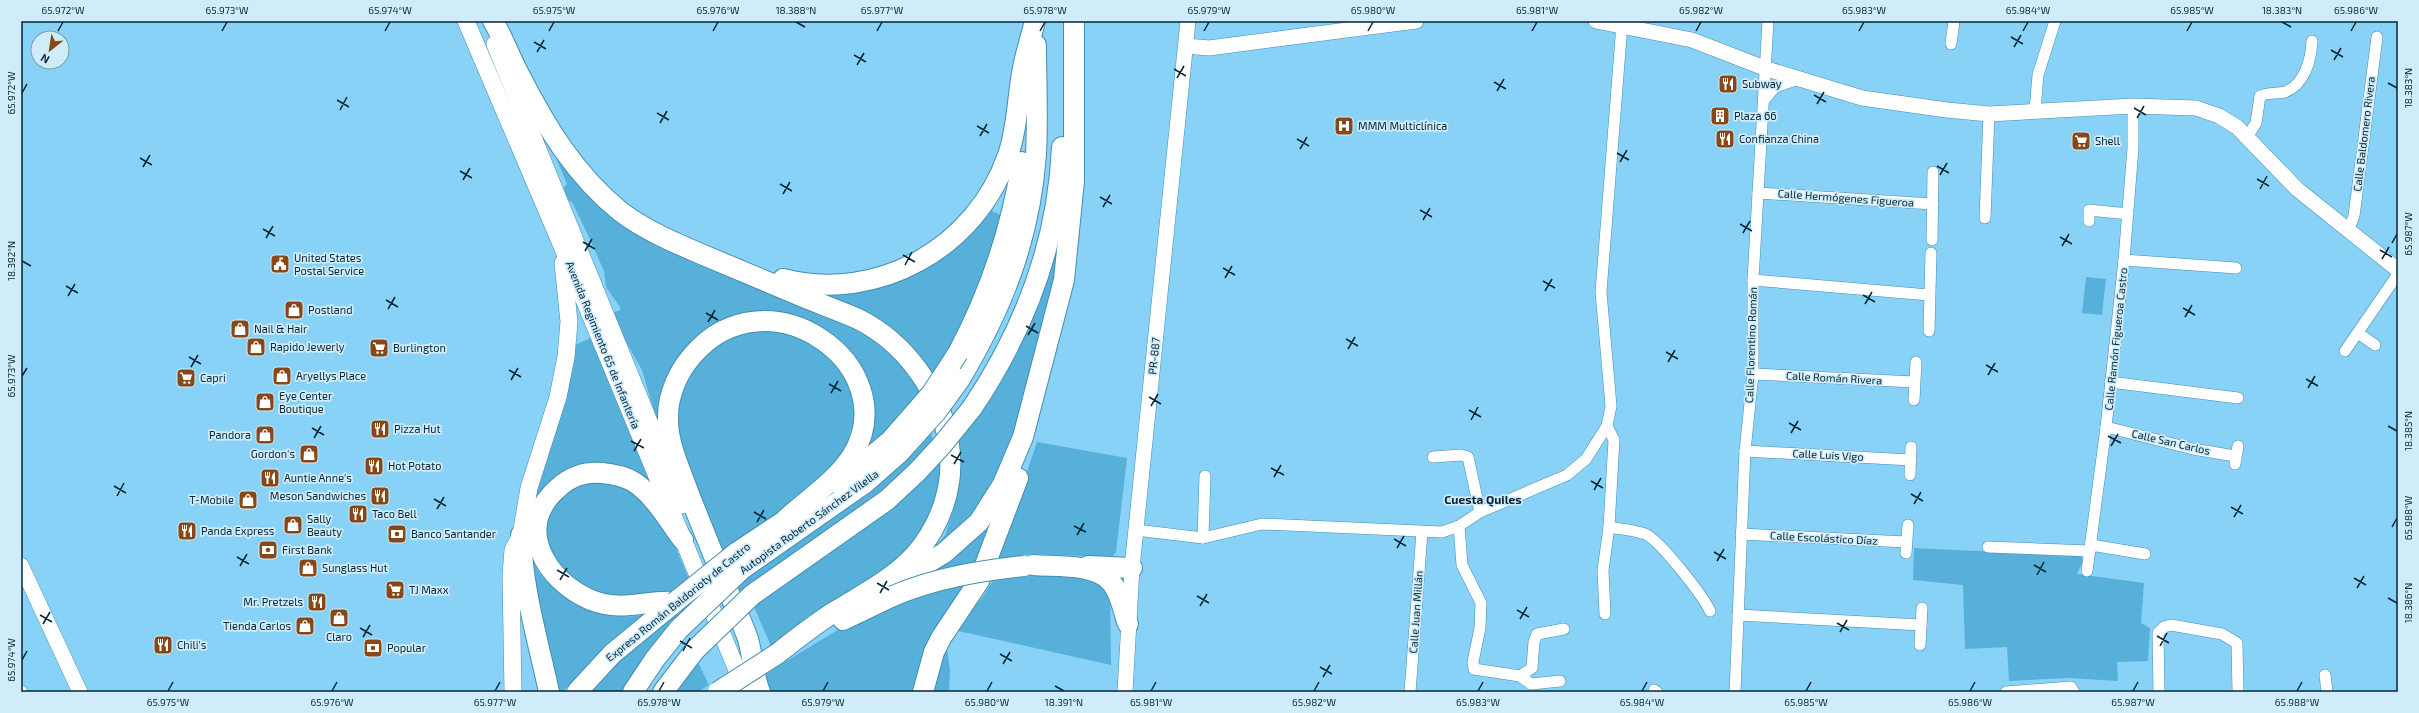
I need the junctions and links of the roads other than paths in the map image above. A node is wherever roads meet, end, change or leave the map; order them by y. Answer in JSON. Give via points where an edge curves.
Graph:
{"nodes":[{"id":1,"x":466,"y":21,"type":"edge"},
{"id":2,"x":486,"y":21,"type":"edge"},
{"id":3,"x":493,"y":21,"type":"edge"},
{"id":4,"x":1035,"y":21,"type":"edge"},
{"id":5,"x":1063,"y":21,"type":"edge"},
{"id":6,"x":1074,"y":21,"type":"edge"},
{"id":7,"x":1188,"y":21,"type":"edge"},
{"id":8,"x":1416,"y":21,"type":"edge"},
{"id":9,"x":1596,"y":21,"type":"edge"},
{"id":10,"x":1768,"y":21,"type":"edge"},
{"id":11,"x":1954,"y":21,"type":"edge"},
{"id":12,"x":2055,"y":21,"type":"edge"},
{"id":13,"x":1622,"y":24,"type":"junction"},
{"id":14,"x":2377,"y":37,"type":"dead end"},
{"id":15,"x":2312,"y":41,"type":"dead end"},
{"id":16,"x":1951,"y":44,"type":"dead end"},
{"id":17,"x":1186,"y":46,"type":"junction"},
{"id":18,"x":1767,"y":69,"type":"junction"},
{"id":19,"x":1800,"y":79,"type":"junction"},
{"id":20,"x":1765,"y":99,"type":"junction"},
{"id":21,"x":2133,"y":106,"type":"junction"},
{"id":22,"x":2035,"y":111,"type":"junction"},
{"id":23,"x":1989,"y":114,"type":"junction"},
{"id":24,"x":2247,"y":137,"type":"junction"},
{"id":25,"x":1934,"y":172,"type":"dead end"},
{"id":26,"x":1758,"y":193,"type":"junction"},
{"id":27,"x":1933,"y":204,"type":"junction"},
{"id":28,"x":2128,"y":214,"type":"junction"},
{"id":29,"x":1985,"y":218,"type":"dead end"},
{"id":30,"x":2089,"y":221,"type":"dead end"},
{"id":31,"x":2348,"y":231,"type":"junction"},
{"id":32,"x":560,"y":239,"type":"junction"},
{"id":33,"x":1932,"y":240,"type":"dead end"},
{"id":34,"x":1931,"y":254,"type":"dead end"},
{"id":35,"x":2124,"y":260,"type":"junction"},
{"id":36,"x":723,"y":263,"type":"junction"},
{"id":37,"x":2236,"y":268,"type":"dead end"},
{"id":38,"x":2398,"y":270,"type":"edge"},
{"id":39,"x":2398,"y":274,"type":"edge"},
{"id":40,"x":1064,"y":280,"type":"junction"},
{"id":41,"x":1753,"y":280,"type":"junction"},
{"id":42,"x":1929,"y":295,"type":"junction"},
{"id":43,"x":1929,"y":331,"type":"dead end"},
{"id":44,"x":2358,"y":333,"type":"junction"},
{"id":45,"x":2375,"y":345,"type":"dead end"},
{"id":46,"x":2345,"y":351,"type":"dead end"},
{"id":47,"x":1916,"y":362,"type":"dead end"},
{"id":48,"x":1753,"y":374,"type":"junction"},
{"id":49,"x":1914,"y":382,"type":"junction"},
{"id":50,"x":2110,"y":382,"type":"junction"},
{"id":51,"x":2238,"y":398,"type":"dead end"},
{"id":52,"x":1914,"y":400,"type":"dead end"},
{"id":53,"x":1607,"y":426,"type":"junction"},
{"id":54,"x":2106,"y":426,"type":"junction"},
{"id":55,"x":895,"y":447,"type":"junction"},
{"id":56,"x":1912,"y":448,"type":"dead end"},
{"id":57,"x":1745,"y":451,"type":"junction"},
{"id":58,"x":2236,"y":455,"type":"dead end"},
{"id":59,"x":1433,"y":457,"type":"dead end"},
{"id":60,"x":1911,"y":460,"type":"junction"},
{"id":61,"x":1910,"y":475,"type":"dead end"},
{"id":62,"x":1205,"y":476,"type":"dead end"},
{"id":63,"x":1480,"y":512,"type":"junction"},
{"id":64,"x":786,"y":519,"type":"junction"},
{"id":65,"x":1908,"y":525,"type":"dead end"},
{"id":66,"x":1459,"y":526,"type":"junction"},
{"id":67,"x":1609,"y":527,"type":"junction"},
{"id":68,"x":1136,"y":530,"type":"junction"},
{"id":69,"x":1422,"y":532,"type":"junction"},
{"id":70,"x":1741,"y":534,"type":"junction"},
{"id":71,"x":521,"y":535,"type":"junction"},
{"id":72,"x":1203,"y":538,"type":"junction"},
{"id":73,"x":683,"y":540,"type":"junction"},
{"id":74,"x":1988,"y":547,"type":"dead end"},
{"id":75,"x":2090,"y":548,"type":"junction"},
{"id":76,"x":2145,"y":554,"type":"dead end"},
{"id":77,"x":739,"y":561,"type":"junction"},
{"id":78,"x":1028,"y":566,"type":"junction"},
{"id":79,"x":1132,"y":568,"type":"junction"},
{"id":80,"x":2087,"y":571,"type":"dead end"},
{"id":81,"x":23,"y":574,"type":"edge"},
{"id":82,"x":866,"y":593,"type":"junction"},
{"id":83,"x":675,"y":602,"type":"junction"},
{"id":84,"x":1922,"y":608,"type":"dead end"},
{"id":85,"x":1710,"y":611,"type":"dead end"},
{"id":86,"x":1605,"y":614,"type":"dead end"},
{"id":87,"x":1738,"y":615,"type":"junction"},
{"id":88,"x":1128,"y":624,"type":"junction"},
{"id":89,"x":1921,"y":625,"type":"junction"},
{"id":90,"x":1564,"y":629,"type":"dead end"},
{"id":91,"x":1920,"y":645,"type":"dead end"},
{"id":92,"x":777,"y":654,"type":"junction"},
{"id":93,"x":2325,"y":675,"type":"dead end"},
{"id":94,"x":1520,"y":676,"type":"junction"},
{"id":95,"x":1560,"y":681,"type":"dead end"},
{"id":96,"x":754,"y":688,"type":"edge"},
{"id":97,"x":1531,"y":688,"type":"edge"},
{"id":98,"x":80,"y":692,"type":"edge"},
{"id":99,"x":513,"y":692,"type":"edge"},
{"id":100,"x":549,"y":692,"type":"edge"},
{"id":101,"x":576,"y":692,"type":"edge"},
{"id":102,"x":633,"y":692,"type":"edge"},
{"id":103,"x":663,"y":692,"type":"edge"},
{"id":104,"x":718,"y":692,"type":"edge"},
{"id":105,"x":923,"y":692,"type":"edge"},
{"id":106,"x":1125,"y":692,"type":"edge"},
{"id":107,"x":1410,"y":692,"type":"edge"},
{"id":108,"x":1734,"y":692,"type":"edge"},
{"id":109,"x":2007,"y":692,"type":"edge"},
{"id":110,"x":2074,"y":692,"type":"edge"},
{"id":111,"x":2159,"y":692,"type":"edge"},
{"id":112,"x":2238,"y":692,"type":"edge"},
{"id":113,"x":2327,"y":692,"type":"edge"}],
"edges":[{"from":1,"to":32,"type":"main road","name":"Avenida Regimiento 65 de Infantería"},
{"from":2,"to":96,"type":"main road","name":"Avenida Regimiento 65 de Infantería"},
{"from":3,"to":36,"type":"highway","via":[[519,76],[553,135],[591,184],[630,218]]},
{"from":4,"to":36,"type":"highway","via":[[1023,68],[1014,133],[1004,168],[986,200],[957,234],[941,248],[896,273],[845,285],[810,285]]},
{"from":4,"to":55,"type":"highway","bridge":true,"via":[[1024,152],[1011,221],[984,302],[958,353]]},
{"from":4,"to":55,"type":"highway","name":"Autopista Roberto Sánchez Vilella","bridge":true,"via":[[1036,154],[1029,208],[1016,262],[998,310],[960,379],[936,412]]},
{"from":5,"to":103,"type":"highway","bridge":true,"via":[[1061,163],[1055,215],[1041,269],[1020,324],[1000,364],[972,408],[917,472],[887,500],[752,595],[695,650]]},
{"from":6,"to":40,"type":"highway","via":[[1075,146]]},
{"from":7,"to":17,"type":"street","name":"PR-887"},
{"from":8,"to":17,"type":"street","via":[[1209,48]]},
{"from":9,"to":13,"type":"street"},
{"from":10,"to":18,"type":"street","name":"Calle Florentino Román"},
{"from":11,"to":16,"type":"street"},
{"from":12,"to":22,"type":"street","via":[[2038,75]]},
{"from":13,"to":18,"type":"street","via":[[1692,40]]},
{"from":13,"to":53,"type":"street","via":[[1601,292],[1611,406]]},
{"from":14,"to":31,"type":"street","name":"Calle Baldomero Rivera","via":[[2354,216]]},
{"from":15,"to":24,"type":"street","via":[[2308,67],[2294,86],[2285,92],[2260,96],[2256,123]]},
{"from":17,"to":68,"type":"street","name":"PR-887"},
{"from":18,"to":19,"type":"street"},
{"from":18,"to":20,"type":"street","name":"Calle Florentino Román"},
{"from":19,"to":20,"type":"street","via":[[1775,87]]},
{"from":19,"to":23,"type":"street","via":[[1862,98]]},
{"from":20,"to":26,"type":"street","name":"Calle Florentino Román"},
{"from":21,"to":22,"type":"street"},
{"from":21,"to":24,"type":"street","via":[[2196,108],[2238,126]]},
{"from":21,"to":28,"type":"street","name":"Calle Ramón Figueroa Castro"},
{"from":22,"to":23,"type":"street"},
{"from":23,"to":29,"type":"street"},
{"from":24,"to":31,"type":"street","via":[[2296,189]]},
{"from":25,"to":27,"type":"street"},
{"from":26,"to":27,"type":"street","name":"Calle Hermógenes Figueroa"},
{"from":26,"to":41,"type":"street","name":"Calle Florentino Román"},
{"from":27,"to":33,"type":"street"},
{"from":28,"to":30,"type":"street","via":[[2089,210]]},
{"from":28,"to":35,"type":"street","name":"Calle Ramón Figueroa Castro"},
{"from":31,"to":38,"type":"street"},
{"from":32,"to":71,"type":"main road","via":[[569,309],[566,357],[558,397],[529,488]]},
{"from":32,"to":73,"type":"main road","name":"Avenida Regimiento 65 de Infantería"},
{"from":34,"to":42,"type":"street"},
{"from":35,"to":37,"type":"street"},
{"from":35,"to":50,"type":"street","name":"Calle Ramón Figueroa Castro"},
{"from":36,"to":82,"type":"highway","via":[[865,324],[898,348],[918,371],[932,394],[945,425],[950,454],[949,477],[941,512],[926,541],[914,556],[894,574]]},
{"from":39,"to":44,"type":"street"},
{"from":40,"to":82,"type":"highway","via":[[1023,437],[1011,468],[990,507],[970,531],[944,553],[899,580]]},
{"from":40,"to":105,"type":"highway","via":[[1061,324],[1054,359],[1032,440],[982,574],[934,652]]},
{"from":41,"to":42,"type":"street"},
{"from":41,"to":48,"type":"street","name":"Calle Florentino Román"},
{"from":42,"to":43,"type":"street"},
{"from":44,"to":45,"type":"street"},
{"from":44,"to":46,"type":"street"},
{"from":47,"to":49,"type":"street"},
{"from":48,"to":49,"type":"street","name":"Calle Román Rivera"},
{"from":48,"to":57,"type":"street","name":"Calle Florentino Román"},
{"from":49,"to":52,"type":"street"},
{"from":50,"to":51,"type":"street"},
{"from":50,"to":54,"type":"street","name":"Calle Ramón Figueroa Castro"},
{"from":53,"to":63,"type":"street","via":[[1586,459],[1567,475]]},
{"from":53,"to":67,"type":"street","via":[[1614,440]]},
{"from":54,"to":58,"type":"street","name":"Calle San Carlos","via":[[2193,449]]},
{"from":54,"to":75,"type":"street","name":"Calle Ramón Figueroa Castro"},
{"from":55,"to":64,"type":"highway"},
{"from":55,"to":77,"type":"highway","name":"Autopista Roberto Sánchez Vilella","via":[[865,483]]},
{"from":56,"to":60,"type":"street"},
{"from":57,"to":60,"type":"street","name":"Calle Luis Vigo"},
{"from":57,"to":70,"type":"street","name":"Calle Florentino Román"},
{"from":59,"to":63,"type":"street","via":[[1461,455],[1468,458]]},
{"from":60,"to":61,"type":"street"},
{"from":62,"to":72,"type":"street"},
{"from":63,"to":66,"type":"street"},
{"from":64,"to":77,"type":"highway","name":"Expreso Román Baldorioty de Castro"},
{"from":64,"to":96,"type":"highway","via":[[832,479],[852,456],[864,420],[860,394],[844,359],[832,346],[816,335],[788,323],[760,321],[741,324],[727,328],[707,341],[688,361],[674,387],[668,417],[674,452],[748,640]]},
{"from":65,"to":70,"type":"street","name":"Calle Escolástico Díaz","via":[[1906,548]]},
{"from":66,"to":69,"type":"street","via":[[1442,532]]},
{"from":66,"to":94,"type":"street","via":[[1462,565],[1481,603],[1474,669]]},
{"from":67,"to":85,"type":"street","via":[[1646,534],[1655,540],[1706,601]]},
{"from":67,"to":86,"type":"street","via":[[1603,570]]},
{"from":68,"to":72,"type":"street"},
{"from":68,"to":79,"type":"street","name":"PR-887"},
{"from":69,"to":72,"type":"street","via":[[1406,529],[1262,524]]},
{"from":69,"to":107,"type":"street","name":"Calle Juan Millán"},
{"from":70,"to":87,"type":"street","name":"Calle Florentino Román"},
{"from":71,"to":99,"type":"main road","via":[[513,550],[511,575]]},
{"from":71,"to":100,"type":"highway","via":[[526,585]]},
{"from":73,"to":83,"type":"highway","via":[[646,491],[622,477],[595,472],[573,477],[556,489],[543,505],[537,527],[537,540],[545,562],[553,573],[577,593],[592,600],[621,606]]},
{"from":73,"to":96,"type":"main road","name":"Avenida Regimiento 65 de Infantería"},
{"from":74,"to":75,"type":"street"},
{"from":75,"to":76,"type":"street"},
{"from":75,"to":80,"type":"street","name":"Calle Ramón Figueroa Castro"},
{"from":77,"to":83,"type":"highway","name":"Expreso Román Baldorioty de Castro","bridge":true},
{"from":77,"to":102,"type":"highway","name":"Autopista Roberto Sánchez Vilella","bridge":true,"via":[[679,629]]},
{"from":78,"to":79,"type":"highway","via":[[1070,564]]},
{"from":78,"to":88,"type":"highway","via":[[1077,568],[1102,574],[1115,587]]},
{"from":78,"to":92,"type":"highway","bridge":true,"via":[[965,574],[915,587]]},
{"from":79,"to":88,"type":"street","name":"PR-887"},
{"from":81,"to":98,"type":"street"},
{"from":82,"to":92,"type":"highway","via":[[813,626]]},
{"from":83,"to":101,"type":"highway","name":"Expreso Román Baldorioty de Castro","via":[[612,654]]},
{"from":84,"to":89,"type":"street"},
{"from":87,"to":89,"type":"street"},
{"from":87,"to":108,"type":"street","name":"Calle Florentino Román"},
{"from":88,"to":106,"type":"street","name":"PR-887"},
{"from":89,"to":91,"type":"street"},
{"from":90,"to":94,"type":"street","via":[[1537,634],[1532,668]]},
{"from":92,"to":104,"type":"highway","bridge":true},
{"from":93,"to":113,"type":"street"},
{"from":94,"to":97,"type":"street"},
{"from":95,"to":97,"type":"street"},
{"from":109,"to":110,"type":"street","via":[[2071,687]]},
{"from":111,"to":112,"type":"street","via":[[2158,633],[2171,625],[2222,634],[2237,643]]}]}
